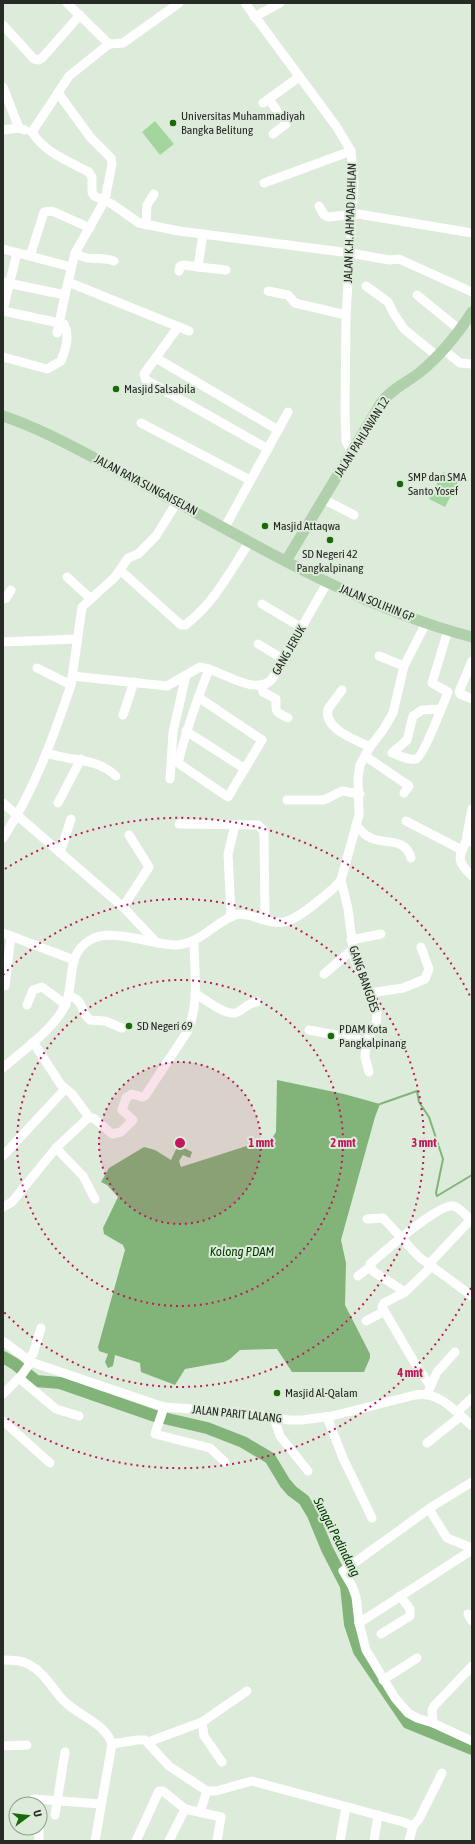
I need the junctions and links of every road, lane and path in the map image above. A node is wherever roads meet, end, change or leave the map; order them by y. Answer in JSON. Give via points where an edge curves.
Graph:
{"nodes":[{"id":1,"x":67,"y":3,"type":"edge"},
{"id":2,"x":179,"y":3,"type":"edge"},
{"id":3,"x":245,"y":3,"type":"edge"},
{"id":4,"x":280,"y":3,"type":"edge"},
{"id":5,"x":80,"y":15,"type":"junction"},
{"id":6,"x":254,"y":17,"type":"junction"},
{"id":7,"x":3,"y":25,"type":"edge"},
{"id":8,"x":109,"y":44,"type":"junction"},
{"id":9,"x":299,"y":77,"type":"junction"},
{"id":10,"x":3,"y":87,"type":"edge"},
{"id":11,"x":58,"y":93,"type":"junction"},
{"id":12,"x":19,"y":128,"type":"junction"},
{"id":13,"x":3,"y":130,"type":"edge"},
{"id":14,"x":32,"y":132,"type":"junction"},
{"id":15,"x":273,"y":134,"type":"dead end"},
{"id":16,"x":351,"y":151,"type":"junction"},
{"id":17,"x":264,"y":183,"type":"dead end"},
{"id":18,"x":154,"y":194,"type":"dead end"},
{"id":19,"x":104,"y":200,"type":"junction"},
{"id":20,"x":319,"y":206,"type":"dead end"},
{"id":21,"x":352,"y":213,"type":"junction"},
{"id":22,"x":146,"y":225,"type":"junction"},
{"id":23,"x":90,"y":228,"type":"junction"},
{"id":24,"x":472,"y":233,"type":"edge"},
{"id":25,"x":203,"y":234,"type":"junction"},
{"id":26,"x":3,"y":249,"type":"edge"},
{"id":27,"x":17,"y":253,"type":"junction"},
{"id":28,"x":75,"y":253,"type":"junction"},
{"id":29,"x":350,"y":253,"type":"junction"},
{"id":30,"x":30,"y":256,"type":"junction"},
{"id":31,"x":114,"y":261,"type":"dead end"},
{"id":32,"x":71,"y":266,"type":"junction"},
{"id":33,"x":198,"y":267,"type":"junction"},
{"id":34,"x":226,"y":270,"type":"dead end"},
{"id":35,"x":179,"y":271,"type":"dead end"},
{"id":36,"x":68,"y":282,"type":"junction"},
{"id":37,"x":6,"y":283,"type":"edge"},
{"id":38,"x":366,"y":286,"type":"dead end"},
{"id":39,"x":268,"y":291,"type":"dead end"},
{"id":40,"x":472,"y":292,"type":"edge"},
{"id":41,"x":417,"y":295,"type":"dead end"},
{"id":42,"x":65,"y":296,"type":"junction"},
{"id":43,"x":3,"y":310,"type":"edge"},
{"id":44,"x":472,"y":312,"type":"edge"},
{"id":45,"x":346,"y":315,"type":"junction"},
{"id":46,"x":59,"y":323,"type":"junction"},
{"id":47,"x":178,"y":327,"type":"junction"},
{"id":48,"x":460,"y":330,"type":"junction"},
{"id":49,"x":189,"y":331,"type":"dead end"},
{"id":50,"x":57,"y":334,"type":"dead end"},
{"id":51,"x":440,"y":353,"type":"junction"},
{"id":52,"x":3,"y":357,"type":"edge"},
{"id":53,"x":156,"y":358,"type":"junction"},
{"id":54,"x":472,"y":364,"type":"edge"},
{"id":55,"x":288,"y":412,"type":"dead end"},
{"id":56,"x":3,"y":416,"type":"edge"},
{"id":57,"x":141,"y":423,"type":"dead end"},
{"id":58,"x":278,"y":430,"type":"junction"},
{"id":59,"x":268,"y":449,"type":"junction"},
{"id":60,"x":351,"y":452,"type":"junction"},
{"id":61,"x":250,"y":480,"type":"junction"},
{"id":62,"x":323,"y":500,"type":"junction"},
{"id":63,"x":178,"y":502,"type":"junction"},
{"id":64,"x":354,"y":515,"type":"dead end"},
{"id":65,"x":225,"y":527,"type":"junction"},
{"id":66,"x":250,"y":541,"type":"junction"},
{"id":67,"x":286,"y":561,"type":"junction"},
{"id":68,"x":120,"y":570,"type":"junction"},
{"id":69,"x":67,"y":578,"type":"dead end"},
{"id":70,"x":328,"y":583,"type":"junction"},
{"id":71,"x":11,"y":590,"type":"dead end"},
{"id":72,"x":3,"y":599,"type":"edge"},
{"id":73,"x":91,"y":599,"type":"junction"},
{"id":74,"x":262,"y":604,"type":"dead end"},
{"id":75,"x":426,"y":623,"type":"junction"},
{"id":76,"x":302,"y":628,"type":"junction"},
{"id":77,"x":448,"y":630,"type":"junction"},
{"id":78,"x":472,"y":637,"type":"edge"},
{"id":79,"x":77,"y":639,"type":"junction"},
{"id":80,"x":3,"y":642,"type":"edge"},
{"id":81,"x":258,"y":644,"type":"dead end"},
{"id":82,"x":379,"y":656,"type":"dead end"},
{"id":83,"x":283,"y":659,"type":"junction"},
{"id":84,"x":472,"y":661,"type":"edge"},
{"id":85,"x":404,"y":666,"type":"junction"},
{"id":86,"x":37,"y":668,"type":"dead end"},
{"id":87,"x":209,"y":669,"type":"junction"},
{"id":88,"x":186,"y":675,"type":"junction"},
{"id":89,"x":71,"y":680,"type":"junction"},
{"id":90,"x":134,"y":682,"type":"junction"},
{"id":91,"x":262,"y":685,"type":"junction"},
{"id":92,"x":342,"y":690,"type":"dead end"},
{"id":93,"x":198,"y":697,"type":"junction"},
{"id":94,"x":472,"y":699,"type":"edge"},
{"id":95,"x":441,"y":709,"type":"junction"},
{"id":96,"x":123,"y":716,"type":"dead end"},
{"id":97,"x":288,"y":718,"type":"dead end"},
{"id":98,"x":186,"y":730,"type":"junction"},
{"id":99,"x":370,"y":747,"type":"junction"},
{"id":100,"x":47,"y":753,"type":"junction"},
{"id":101,"x":365,"y":756,"type":"junction"},
{"id":102,"x":81,"y":759,"type":"junction"},
{"id":103,"x":245,"y":769,"type":"junction"},
{"id":104,"x":116,"y":776,"type":"dead end"},
{"id":105,"x":170,"y":779,"type":"dead end"},
{"id":106,"x":360,"y":794,"type":"junction"},
{"id":107,"x":404,"y":794,"type":"dead end"},
{"id":108,"x":287,"y":800,"type":"dead end"},
{"id":109,"x":3,"y":803,"type":"edge"},
{"id":110,"x":58,"y":803,"type":"dead end"},
{"id":111,"x":472,"y":810,"type":"edge"},
{"id":112,"x":18,"y":815,"type":"junction"},
{"id":113,"x":71,"y":819,"type":"dead end"},
{"id":114,"x":406,"y":821,"type":"dead end"},
{"id":115,"x":179,"y":824,"type":"dead end"},
{"id":116,"x":235,"y":825,"type":"junction"},
{"id":117,"x":356,"y":825,"type":"junction"},
{"id":118,"x":129,"y":834,"type":"dead end"},
{"id":119,"x":3,"y":838,"type":"edge"},
{"id":120,"x":470,"y":841,"type":"edge"},
{"id":121,"x":462,"y":850,"type":"junction"},
{"id":122,"x":60,"y":853,"type":"junction"},
{"id":123,"x":411,"y":858,"type":"dead end"},
{"id":124,"x":472,"y":876,"type":"edge"},
{"id":125,"x":341,"y":880,"type":"junction"},
{"id":126,"x":123,"y":907,"type":"junction"},
{"id":127,"x":231,"y":917,"type":"junction"},
{"id":128,"x":265,"y":920,"type":"junction"},
{"id":129,"x":7,"y":934,"type":"edge"},
{"id":130,"x":381,"y":934,"type":"dead end"},
{"id":131,"x":351,"y":940,"type":"junction"},
{"id":132,"x":194,"y":941,"type":"junction"},
{"id":133,"x":157,"y":943,"type":"junction"},
{"id":134,"x":421,"y":947,"type":"dead end"},
{"id":135,"x":352,"y":950,"type":"junction"},
{"id":136,"x":74,"y":960,"type":"junction"},
{"id":137,"x":324,"y":974,"type":"dead end"},
{"id":138,"x":5,"y":986,"type":"dead end"},
{"id":139,"x":195,"y":993,"type":"junction"},
{"id":140,"x":370,"y":993,"type":"junction"},
{"id":141,"x":69,"y":995,"type":"junction"},
{"id":142,"x":258,"y":1002,"type":"dead end"},
{"id":143,"x":66,"y":1004,"type":"junction"},
{"id":144,"x":27,"y":1006,"type":"dead end"},
{"id":145,"x":122,"y":1028,"type":"dead end"},
{"id":146,"x":309,"y":1030,"type":"dead end"},
{"id":147,"x":366,"y":1041,"type":"junction"},
{"id":148,"x":32,"y":1042,"type":"junction"},
{"id":149,"x":3,"y":1068,"type":"edge"},
{"id":150,"x":369,"y":1072,"type":"dead end"},
{"id":151,"x":65,"y":1090,"type":"junction"},
{"id":152,"x":89,"y":1117,"type":"junction"},
{"id":153,"x":56,"y":1148,"type":"junction"},
{"id":154,"x":3,"y":1156,"type":"edge"},
{"id":155,"x":95,"y":1199,"type":"dead end"},
{"id":156,"x":3,"y":1207,"type":"edge"},
{"id":157,"x":367,"y":1219,"type":"dead end"},
{"id":158,"x":471,"y":1220,"type":"edge"},
{"id":159,"x":401,"y":1238,"type":"junction"},
{"id":160,"x":431,"y":1265,"type":"junction"},
{"id":161,"x":370,"y":1267,"type":"junction"},
{"id":162,"x":358,"y":1276,"type":"dead end"},
{"id":163,"x":405,"y":1292,"type":"junction"},
{"id":164,"x":472,"y":1296,"type":"edge"},
{"id":165,"x":383,"y":1312,"type":"junction"},
{"id":166,"x":366,"y":1321,"type":"dead end"},
{"id":167,"x":41,"y":1328,"type":"dead end"},
{"id":168,"x":3,"y":1341,"type":"edge"},
{"id":169,"x":455,"y":1352,"type":"dead end"},
{"id":170,"x":25,"y":1369,"type":"junction"},
{"id":171,"x":429,"y":1390,"type":"junction"},
{"id":172,"x":3,"y":1394,"type":"edge"},
{"id":173,"x":472,"y":1398,"type":"edge"},
{"id":174,"x":163,"y":1410,"type":"junction"},
{"id":175,"x":459,"y":1414,"type":"junction"},
{"id":176,"x":79,"y":1416,"type":"dead end"},
{"id":177,"x":327,"y":1417,"type":"junction"},
{"id":178,"x":274,"y":1418,"type":"junction"},
{"id":179,"x":3,"y":1421,"type":"edge"},
{"id":180,"x":472,"y":1426,"type":"edge"},
{"id":181,"x":427,"y":1443,"type":"dead end"},
{"id":182,"x":225,"y":1462,"type":"dead end"},
{"id":183,"x":50,"y":1463,"type":"dead end"},
{"id":184,"x":308,"y":1471,"type":"dead end"},
{"id":185,"x":472,"y":1482,"type":"edge"},
{"id":186,"x":429,"y":1509,"type":"junction"},
{"id":187,"x":372,"y":1518,"type":"dead end"},
{"id":188,"x":472,"y":1549,"type":"edge"},
{"id":189,"x":400,"y":1596,"type":"junction"},
{"id":190,"x":359,"y":1623,"type":"junction"},
{"id":191,"x":381,"y":1634,"type":"dead end"},
{"id":192,"x":417,"y":1658,"type":"dead end"},
{"id":193,"x":3,"y":1660,"type":"edge"},
{"id":194,"x":472,"y":1666,"type":"edge"},
{"id":195,"x":383,"y":1680,"type":"junction"},
{"id":196,"x":247,"y":1692,"type":"dead end"},
{"id":197,"x":202,"y":1722,"type":"junction"},
{"id":198,"x":433,"y":1723,"type":"junction"},
{"id":199,"x":472,"y":1741,"type":"edge"},
{"id":200,"x":148,"y":1742,"type":"junction"},
{"id":201,"x":112,"y":1744,"type":"junction"},
{"id":202,"x":27,"y":1745,"type":"dead end"},
{"id":203,"x":3,"y":1746,"type":"edge"},
{"id":204,"x":65,"y":1752,"type":"dead end"},
{"id":205,"x":222,"y":1762,"type":"dead end"},
{"id":206,"x":442,"y":1773,"type":"dead end"},
{"id":207,"x":207,"y":1791,"type":"junction"},
{"id":208,"x":48,"y":1800,"type":"edge"},
{"id":209,"x":58,"y":1800,"type":"junction"},
{"id":210,"x":101,"y":1804,"type":"junction"},
{"id":211,"x":346,"y":1807,"type":"junction"},
{"id":212,"x":185,"y":1809,"type":"junction"},
{"id":213,"x":200,"y":1812,"type":"junction"},
{"id":214,"x":55,"y":1815,"type":"dead end"},
{"id":215,"x":378,"y":1815,"type":"junction"},
{"id":216,"x":413,"y":1826,"type":"junction"},
{"id":217,"x":95,"y":1841,"type":"edge"},
{"id":218,"x":136,"y":1841,"type":"edge"},
{"id":219,"x":169,"y":1841,"type":"edge"},
{"id":220,"x":217,"y":1841,"type":"edge"},
{"id":221,"x":340,"y":1841,"type":"edge"},
{"id":222,"x":374,"y":1841,"type":"edge"},
{"id":223,"x":408,"y":1841,"type":"edge"}],
"edges":[{"from":1,"to":5,"type":"street"},
{"from":2,"to":8,"type":"street","via":[[123,43]]},
{"from":3,"to":6,"type":"street","name":"JALAN K.H. AHMAD DAHLAN"},
{"from":4,"to":6,"type":"street"},
{"from":5,"to":7,"type":"street","via":[[38,60],[34,59]]},
{"from":5,"to":8,"type":"street"},
{"from":6,"to":9,"type":"street","name":"JALAN K.H. AHMAD DAHLAN"},
{"from":8,"to":11,"type":"street","via":[[69,76]]},
{"from":9,"to":15,"type":"street","via":[[266,101],[286,124]]},
{"from":9,"to":16,"type":"street","name":"JALAN K.H. AHMAD DAHLAN","via":[[336,126]]},
{"from":10,"to":12,"type":"street"},
{"from":11,"to":14,"type":"street"},
{"from":11,"to":19,"type":"street","via":[[91,138],[112,161]]},
{"from":12,"to":13,"type":"street"},
{"from":12,"to":14,"type":"street"},
{"from":14,"to":19,"type":"street","via":[[49,151],[89,172],[92,177],[93,194]]},
{"from":16,"to":17,"type":"street"},
{"from":16,"to":21,"type":"street","name":"JALAN K.H. AHMAD DAHLAN","via":[[354,169]]},
{"from":18,"to":22,"type":"street","via":[[147,205]]},
{"from":19,"to":22,"type":"street"},
{"from":19,"to":23,"type":"street"},
{"from":20,"to":21,"type":"street","via":[[328,217]]},
{"from":21,"to":24,"type":"street"},
{"from":21,"to":29,"type":"street","name":"JALAN K.H. AHMAD DAHLAN"},
{"from":22,"to":25,"type":"street"},
{"from":23,"to":28,"type":"street"},
{"from":23,"to":30,"type":"street","via":[[52,210],[44,212]]},
{"from":25,"to":29,"type":"street"},
{"from":25,"to":33,"type":"street"},
{"from":26,"to":27,"type":"street"},
{"from":27,"to":30,"type":"street"},
{"from":27,"to":37,"type":"street"},
{"from":28,"to":31,"type":"street","via":[[90,259],[104,258]]},
{"from":28,"to":32,"type":"street"},
{"from":29,"to":40,"type":"street","via":[[389,260],[399,259]]},
{"from":29,"to":45,"type":"street","name":"JALAN K.H. AHMAD DAHLAN"},
{"from":30,"to":32,"type":"street"},
{"from":32,"to":36,"type":"street"},
{"from":33,"to":34,"type":"street"},
{"from":33,"to":35,"type":"street","via":[[182,265]]},
{"from":36,"to":42,"type":"street"},
{"from":36,"to":47,"type":"street"},
{"from":37,"to":42,"type":"street"},
{"from":37,"to":43,"type":"street"},
{"from":38,"to":51,"type":"street","via":[[388,302],[404,329]]},
{"from":39,"to":45,"type":"street","via":[[288,295],[295,303]]},
{"from":41,"to":48,"type":"street"},
{"from":42,"to":46,"type":"street"},
{"from":43,"to":46,"type":"street"},
{"from":44,"to":48,"type":"main road","name":"JALAN PAHLAWAN 12"},
{"from":45,"to":60,"type":"street","name":"JALAN K.H. AHMAD DAHLAN","via":[[345,437]]},
{"from":46,"to":50,"type":"street"},
{"from":46,"to":52,"type":"street","via":[[64,324],[68,338],[61,361],[54,366],[47,369]]},
{"from":47,"to":49,"type":"street"},
{"from":47,"to":53,"type":"street"},
{"from":48,"to":51,"type":"main road","name":"JALAN PAHLAWAN 12"},
{"from":51,"to":54,"type":"street","via":[[460,363]]},
{"from":51,"to":60,"type":"main road","name":"JALAN PAHLAWAN 12","via":[[418,374],[387,395]]},
{"from":53,"to":58,"type":"street"},
{"from":53,"to":59,"type":"street","via":[[144,374],[146,380]]},
{"from":55,"to":58,"type":"street"},
{"from":56,"to":63,"type":"main road","name":"JALAN RAYA SUNGAISELAN","via":[[28,425]]},
{"from":57,"to":61,"type":"street"},
{"from":58,"to":59,"type":"street"},
{"from":59,"to":61,"type":"street"},
{"from":60,"to":62,"type":"main road","name":"JALAN PAHLAWAN 12"},
{"from":61,"to":65,"type":"street"},
{"from":62,"to":64,"type":"street"},
{"from":62,"to":67,"type":"main road","name":"JALAN PAHLAWAN 12"},
{"from":63,"to":65,"type":"main road","name":"JALAN RAYA SUNGAISELAN"},
{"from":63,"to":68,"type":"street","via":[[156,536],[138,554],[128,558]]},
{"from":65,"to":66,"type":"main road","name":"JALAN RAYA SUNGAISELAN"},
{"from":66,"to":67,"type":"main road","name":"JALAN RAYA SUNGAISELAN"},
{"from":66,"to":68,"type":"street","via":[[221,586],[185,625],[181,625]]},
{"from":67,"to":70,"type":"main road","name":"JALAN SOLIHIN GP"},
{"from":68,"to":73,"type":"street"},
{"from":69,"to":73,"type":"street"},
{"from":70,"to":75,"type":"main road","name":"JALAN SOLIHIN GP","via":[[385,609]]},
{"from":70,"to":76,"type":"street","name":"GANG JERUK"},
{"from":71,"to":72,"type":"street"},
{"from":73,"to":79,"type":"street","via":[[82,607]]},
{"from":74,"to":76,"type":"street"},
{"from":75,"to":77,"type":"main road","name":"JALAN SOLIHIN GP"},
{"from":75,"to":85,"type":"street"},
{"from":76,"to":83,"type":"street","name":"GANG JERUK"},
{"from":77,"to":78,"type":"main road","name":"JALAN SOLIHIN GP"},
{"from":77,"to":95,"type":"street","via":[[432,683],[448,692]]},
{"from":79,"to":80,"type":"street"},
{"from":79,"to":89,"type":"street"},
{"from":81,"to":83,"type":"street"},
{"from":82,"to":85,"type":"street"},
{"from":83,"to":91,"type":"street","name":"GANG JERUK","via":[[270,681]]},
{"from":84,"to":94,"type":"street","via":[[459,692]]},
{"from":85,"to":99,"type":"street","via":[[393,713]]},
{"from":86,"to":89,"type":"street"},
{"from":87,"to":88,"type":"street","via":[[200,667]]},
{"from":87,"to":91,"type":"street","name":"GANG JERUK","via":[[243,683]]},
{"from":87,"to":93,"type":"street"},
{"from":88,"to":90,"type":"street","via":[[167,686]]},
{"from":88,"to":105,"type":"street","via":[[173,732]]},
{"from":89,"to":90,"type":"street"},
{"from":89,"to":100,"type":"street"},
{"from":90,"to":96,"type":"street"},
{"from":91,"to":97,"type":"street","via":[[264,693],[276,699],[276,712]]},
{"from":92,"to":99,"type":"street","via":[[328,709],[329,720],[341,732]]},
{"from":93,"to":98,"type":"street"},
{"from":93,"to":103,"type":"street","via":[[262,740]]},
{"from":95,"to":95,"type":"street","via":[[419,758],[409,759],[392,753],[407,740],[413,716],[422,710]]},
{"from":98,"to":103,"type":"street"},
{"from":98,"to":103,"type":"street","via":[[178,763],[228,796]]},
{"from":99,"to":101,"type":"street"},
{"from":100,"to":102,"type":"street"},
{"from":100,"to":112,"type":"street"},
{"from":101,"to":106,"type":"street","via":[[359,771]]},
{"from":101,"to":107,"type":"street","via":[[409,786]]},
{"from":102,"to":104,"type":"street","via":[[100,765]]},
{"from":102,"to":110,"type":"street"},
{"from":106,"to":108,"type":"street","via":[[342,791],[324,800]]},
{"from":106,"to":117,"type":"street"},
{"from":109,"to":112,"type":"street"},
{"from":111,"to":120,"type":"street","via":[[468,828]]},
{"from":112,"to":119,"type":"street"},
{"from":112,"to":122,"type":"street"},
{"from":113,"to":122,"type":"street"},
{"from":114,"to":121,"type":"street"},
{"from":115,"to":116,"type":"street"},
{"from":116,"to":127,"type":"street","via":[[228,854]]},
{"from":116,"to":128,"type":"street","via":[[258,825],[263,830]]},
{"from":117,"to":123,"type":"street","via":[[369,838],[404,846]]},
{"from":117,"to":125,"type":"street"},
{"from":118,"to":126,"type":"street","via":[[149,867]]},
{"from":120,"to":121,"type":"street"},
{"from":121,"to":124,"type":"street","via":[[459,860]]},
{"from":122,"to":126,"type":"street"},
{"from":125,"to":128,"type":"street","via":[[293,919],[283,922]]},
{"from":125,"to":131,"type":"street","name":"GANG BANGDES","via":[[348,909]]},
{"from":126,"to":133,"type":"street"},
{"from":127,"to":128,"type":"street","via":[[244,914]]},
{"from":127,"to":132,"type":"street"},
{"from":129,"to":136,"type":"street"},
{"from":129,"to":138,"type":"street"},
{"from":130,"to":131,"type":"street"},
{"from":131,"to":135,"type":"street","name":"GANG BANGDES"},
{"from":132,"to":133,"type":"street","via":[[176,945]]},
{"from":132,"to":139,"type":"street"},
{"from":133,"to":136,"type":"street","via":[[102,936],[88,941]]},
{"from":134,"to":140,"type":"street","via":[[429,969],[425,978],[403,988]]},
{"from":135,"to":137,"type":"street"},
{"from":135,"to":140,"type":"street","name":"GANG BANGDES","via":[[356,965]]},
{"from":136,"to":141,"type":"street"},
{"from":139,"to":142,"type":"street","via":[[233,1014],[249,1004]]},
{"from":139,"to":152,"type":"street","via":[[192,1022],[180,1044],[145,1096],[130,1095],[122,1108],[122,1112],[133,1119],[132,1122],[113,1135]]},
{"from":140,"to":147,"type":"street","name":"GANG BANGDES","via":[[376,1006],[377,1021]]},
{"from":141,"to":143,"type":"street"},
{"from":141,"to":145,"type":"street","via":[[81,1002],[85,1016],[90,1020],[105,1021]]},
{"from":143,"to":144,"type":"street","via":[[42,987],[33,990]]},
{"from":143,"to":148,"type":"street","via":[[54,1021]]},
{"from":146,"to":147,"type":"street"},
{"from":147,"to":150,"type":"street","via":[[365,1057]]},
{"from":148,"to":149,"type":"street"},
{"from":148,"to":151,"type":"street"},
{"from":151,"to":152,"type":"street","via":[[72,1094]]},
{"from":151,"to":154,"type":"street"},
{"from":152,"to":153,"type":"street"},
{"from":153,"to":155,"type":"street","via":[[83,1176]]},
{"from":153,"to":156,"type":"street","via":[[12,1202]]},
{"from":157,"to":159,"type":"street","via":[[383,1218]]},
{"from":158,"to":159,"type":"street","via":[[457,1207],[450,1206],[431,1215]]},
{"from":158,"to":160,"type":"street"},
{"from":159,"to":160,"type":"street","via":[[419,1257]]},
{"from":159,"to":161,"type":"street","via":[[370,1264]]},
{"from":160,"to":163,"type":"street"},
{"from":160,"to":164,"type":"street"},
{"from":161,"to":162,"type":"street"},
{"from":161,"to":163,"type":"street"},
{"from":163,"to":165,"type":"street","via":[[384,1303]]},
{"from":165,"to":166,"type":"street"},
{"from":165,"to":171,"type":"street"},
{"from":167,"to":170,"type":"street"},
{"from":168,"to":170,"type":"street","name":"JALAN PARIT LALANG"},
{"from":169,"to":171,"type":"street","via":[[437,1372]]},
{"from":170,"to":172,"type":"street"},
{"from":170,"to":174,"type":"street","name":"JALAN PARIT LALANG"},
{"from":170,"to":176,"type":"street","via":[[56,1409]]},
{"from":171,"to":175,"type":"street"},
{"from":171,"to":177,"type":"street","name":"JALAN PARIT LALANG"},
{"from":173,"to":175,"type":"street"},
{"from":174,"to":178,"type":"street","name":"JALAN PARIT LALANG","via":[[230,1412]]},
{"from":174,"to":182,"type":"street","via":[[155,1434],[210,1448]]},
{"from":175,"to":180,"type":"street"},
{"from":175,"to":181,"type":"street"},
{"from":177,"to":178,"type":"street","name":"JALAN PARIT LALANG","via":[[302,1420]]},
{"from":177,"to":187,"type":"street"},
{"from":178,"to":184,"type":"street","via":[[280,1436]]},
{"from":179,"to":183,"type":"street"},
{"from":185,"to":186,"type":"street"},
{"from":186,"to":188,"type":"street","via":[[447,1538]]},
{"from":186,"to":190,"type":"street","via":[[343,1571],[355,1592]]},
{"from":188,"to":189,"type":"street"},
{"from":189,"to":190,"type":"street"},
{"from":189,"to":191,"type":"street","via":[[411,1614]]},
{"from":190,"to":195,"type":"street","via":[[366,1650]]},
{"from":192,"to":195,"type":"street"},
{"from":193,"to":201,"type":"street","via":[[25,1662],[35,1668],[65,1702],[98,1725]]},
{"from":194,"to":198,"type":"street","via":[[434,1706]]},
{"from":195,"to":198,"type":"street","via":[[408,1713]]},
{"from":196,"to":197,"type":"street"},
{"from":197,"to":200,"type":"street"},
{"from":197,"to":205,"type":"street","via":[[204,1736]]},
{"from":198,"to":199,"type":"street"},
{"from":200,"to":201,"type":"street","via":[[137,1740]]},
{"from":200,"to":207,"type":"street","via":[[169,1766]]},
{"from":201,"to":210,"type":"street"},
{"from":202,"to":203,"type":"street"},
{"from":204,"to":209,"type":"street"},
{"from":206,"to":216,"type":"street"},
{"from":207,"to":211,"type":"street","via":[[252,1781]]},
{"from":207,"to":213,"type":"street"},
{"from":208,"to":209,"type":"street"},
{"from":209,"to":210,"type":"street"},
{"from":209,"to":214,"type":"street"},
{"from":210,"to":217,"type":"street"},
{"from":211,"to":215,"type":"street"},
{"from":211,"to":221,"type":"street"},
{"from":212,"to":213,"type":"street"},
{"from":212,"to":218,"type":"street","via":[[163,1791],[159,1791]]},
{"from":212,"to":219,"type":"street"},
{"from":213,"to":220,"type":"street","via":[[221,1816]]},
{"from":215,"to":216,"type":"street"},
{"from":215,"to":222,"type":"street"},
{"from":216,"to":223,"type":"street"}]}
